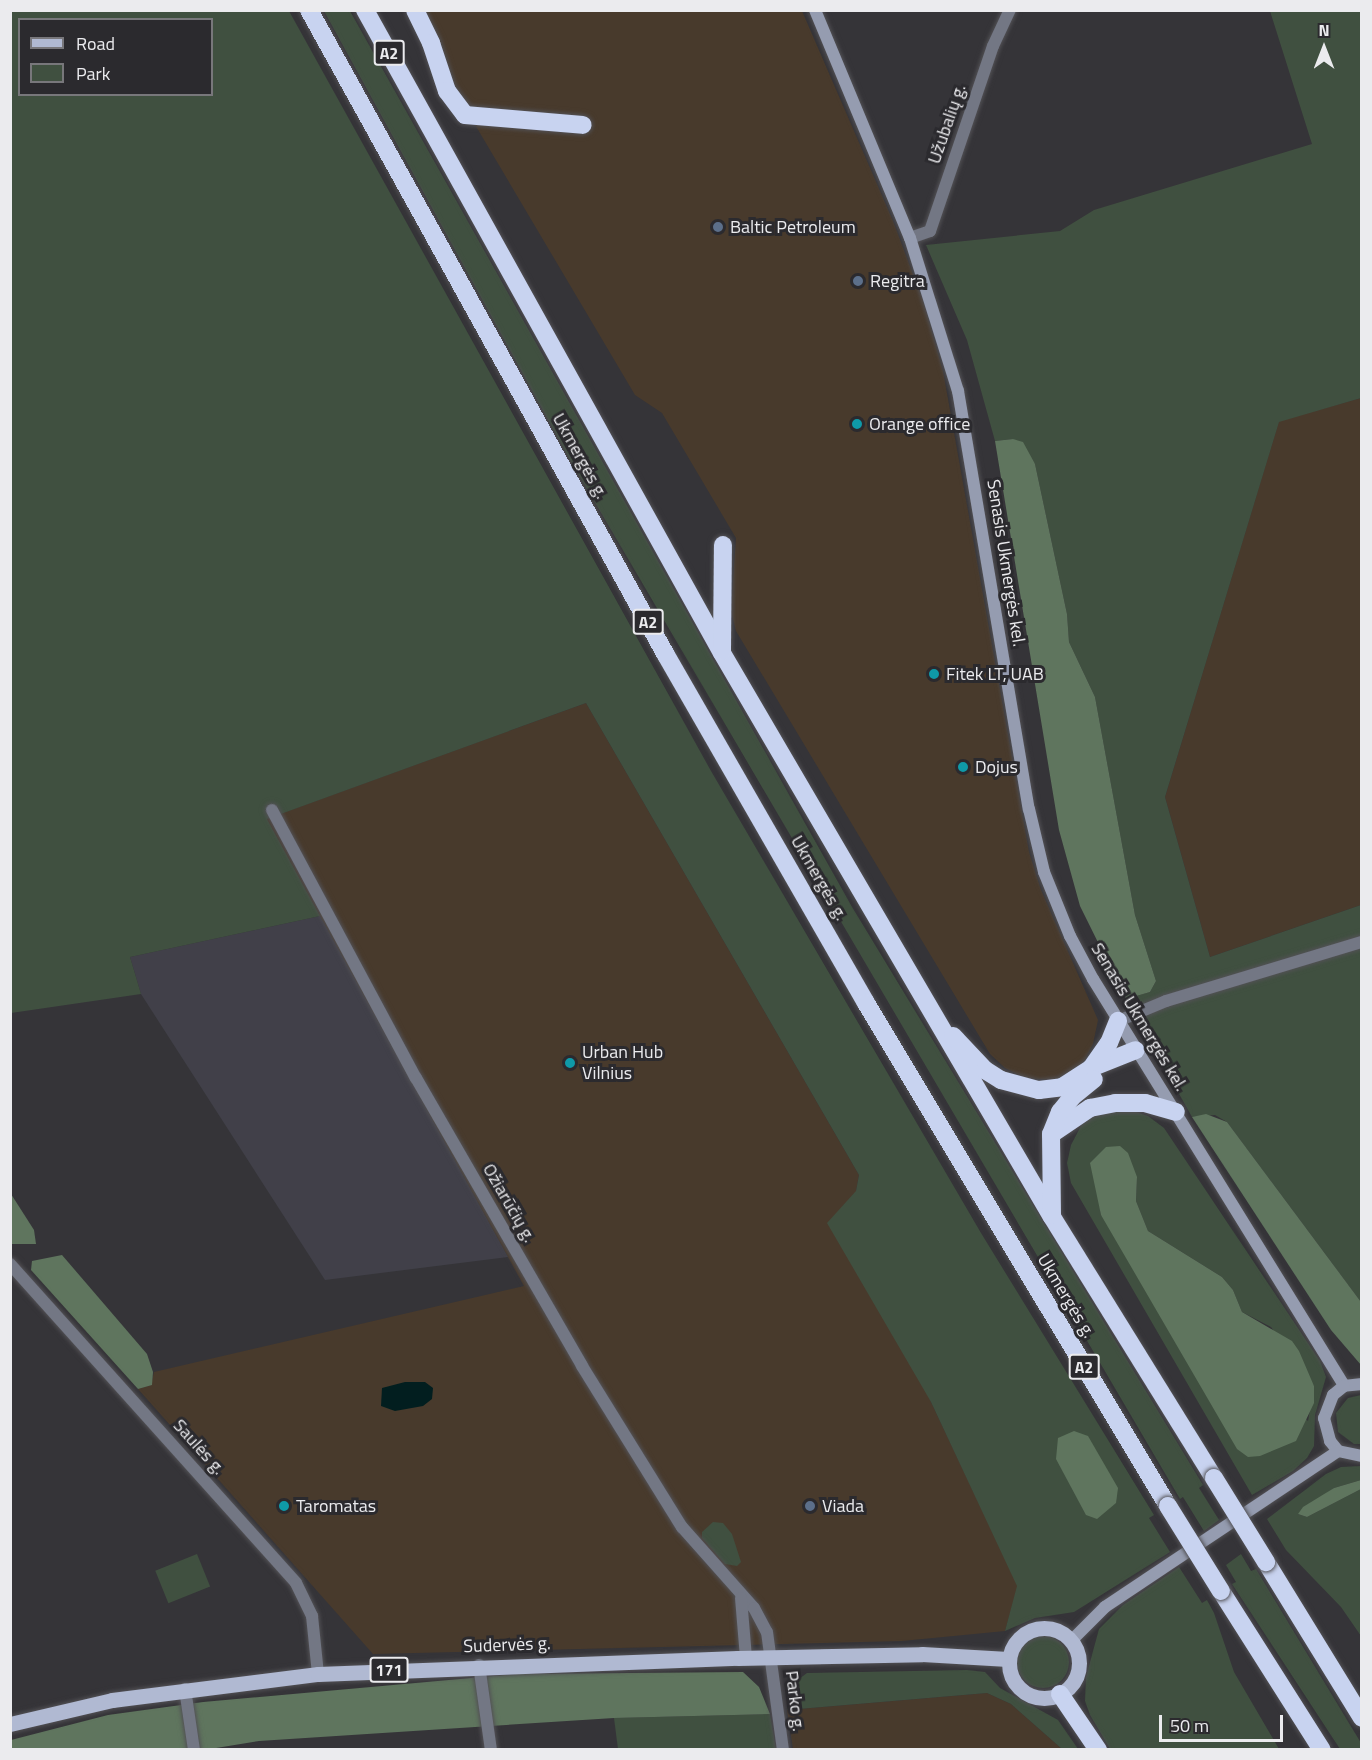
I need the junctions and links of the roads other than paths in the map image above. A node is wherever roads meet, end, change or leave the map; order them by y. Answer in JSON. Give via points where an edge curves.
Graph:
{"nodes":[{"id":1,"x":309,"y":10,"type":"edge"},
{"id":2,"x":365,"y":10,"type":"edge"},
{"id":3,"x":415,"y":10,"type":"edge"},
{"id":4,"x":815,"y":10,"type":"edge"},
{"id":5,"x":1010,"y":10,"type":"edge"},
{"id":6,"x":583,"y":125,"type":"dead end"},
{"id":7,"x":910,"y":238,"type":"junction"},
{"id":8,"x":723,"y":545,"type":"dead end"},
{"id":9,"x":722,"y":653,"type":"junction"},
{"id":10,"x":272,"y":810,"type":"dead end"},
{"id":11,"x":1362,"y":942,"type":"edge"},
{"id":12,"x":931,"y":1013,"type":"junction"},
{"id":13,"x":1118,"y":1021,"type":"junction"},
{"id":14,"x":1136,"y":1050,"type":"junction"},
{"id":15,"x":1091,"y":1068,"type":"junction"},
{"id":16,"x":1176,"y":1112,"type":"junction"},
{"id":17,"x":1052,"y":1134,"type":"junction"},
{"id":18,"x":1052,"y":1217,"type":"junction"},
{"id":19,"x":10,"y":1264,"type":"edge"},
{"id":20,"x":1362,"y":1384,"type":"edge"},
{"id":21,"x":1344,"y":1386,"type":"junction"},
{"id":22,"x":1338,"y":1451,"type":"junction"},
{"id":23,"x":1362,"y":1456,"type":"edge"},
{"id":24,"x":741,"y":1598,"type":"junction"},
{"id":25,"x":1072,"y":1640,"type":"junction"},
{"id":26,"x":771,"y":1657,"type":"junction"},
{"id":27,"x":746,"y":1658,"type":"junction"},
{"id":28,"x":1008,"y":1659,"type":"junction"},
{"id":29,"x":479,"y":1665,"type":"junction"},
{"id":30,"x":318,"y":1674,"type":"junction"},
{"id":31,"x":186,"y":1689,"type":"junction"},
{"id":32,"x":1060,"y":1694,"type":"junction"},
{"id":33,"x":1362,"y":1718,"type":"edge"},
{"id":34,"x":10,"y":1724,"type":"edge"},
{"id":35,"x":194,"y":1749,"type":"edge"},
{"id":36,"x":490,"y":1749,"type":"edge"},
{"id":37,"x":783,"y":1749,"type":"edge"},
{"id":38,"x":1098,"y":1749,"type":"edge"},
{"id":39,"x":1322,"y":1749,"type":"edge"}],
"edges":[{"from":1,"to":39,"type":"highway","name":"Ukmergės g.","number":"A2","bridge":true,"via":[[872,1013],[1168,1506]]},
{"from":2,"to":9,"type":"highway","name":"Ukmergės g.","number":"A2"},
{"from":3,"to":6,"type":"highway","via":[[447,91],[465,116]]},
{"from":4,"to":7,"type":"main road","name":"Senasis Ukmergės kel."},
{"from":5,"to":7,"type":"street","name":"Užubalių g.","via":[[989,57],[930,231]]},
{"from":7,"to":13,"type":"main road","name":"Senasis Ukmergės kel.","via":[[958,391],[1029,809],[1044,872],[1070,936]]},
{"from":8,"to":9,"type":"highway"},
{"from":9,"to":12,"type":"highway","name":"Ukmergės g.","number":"A2"},
{"from":10,"to":24,"type":"street","name":"Ožiarūčių g.","via":[[416,1078],[582,1366],[682,1527]]},
{"from":11,"to":13,"type":"street","via":[[1166,1001]]},
{"from":12,"to":15,"type":"highway","via":[[985,1070],[1022,1087],[1062,1087]]},
{"from":12,"to":18,"type":"highway","name":"Ukmergės g.","number":"A2"},
{"from":13,"to":14,"type":"main road","name":"Senasis Ukmergės kel."},
{"from":13,"to":15,"type":"highway","via":[[1109,1043]]},
{"from":14,"to":15,"type":"highway"},
{"from":14,"to":16,"type":"main road","name":"Senasis Ukmergės kel."},
{"from":14,"to":17,"type":"highway","via":[[1072,1096]]},
{"from":16,"to":17,"type":"highway","via":[[1145,1103],[1115,1103],[1090,1108]]},
{"from":16,"to":21,"type":"main road","name":"Senasis Ukmergės kel."},
{"from":17,"to":18,"type":"highway"},
{"from":18,"to":33,"type":"highway","name":"Ukmergės g.","number":"A2","bridge":true},
{"from":19,"to":30,"type":"street","name":"Saulės g.","via":[[296,1583],[312,1616]]},
{"from":20,"to":21,"type":"main road"},
{"from":21,"to":22,"type":"main road","via":[[1333,1395],[1324,1418],[1330,1441]]},
{"from":22,"to":23,"type":"main road"},
{"from":22,"to":25,"type":"main road","via":[[1105,1607]]},
{"from":24,"to":26,"type":"street","name":"Ožiarūčių g.","via":[[754,1608],[767,1632]]},
{"from":24,"to":27,"type":"street"},
{"from":25,"to":28,"type":"main road","via":[[1052,1628],[1028,1631],[1018,1638]]},
{"from":25,"to":32,"type":"main road","via":[[1079,1670]]},
{"from":26,"to":27,"type":"main road","name":"Sudervės g.","number":"171"},
{"from":26,"to":28,"type":"main road","name":"Sudervės g.","number":"171","via":[[940,1654]]},
{"from":26,"to":37,"type":"street","name":"Parko g."},
{"from":27,"to":29,"type":"main road","name":"Sudervės g.","number":"171"},
{"from":28,"to":32,"type":"main road","via":[[1013,1680],[1020,1689],[1039,1698]]},
{"from":29,"to":30,"type":"main road","name":"Sudervės g.","number":"171"},
{"from":29,"to":36,"type":"street"},
{"from":30,"to":31,"type":"main road","name":"Sudervės g.","number":"171"},
{"from":31,"to":34,"type":"main road","name":"Sudervės g.","number":"171","via":[[112,1700]]},
{"from":31,"to":35,"type":"street"},
{"from":32,"to":38,"type":"highway"}]}
